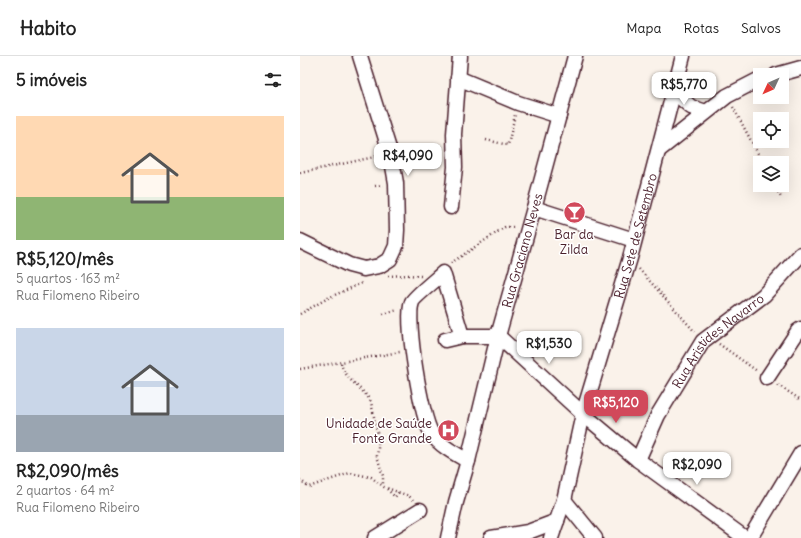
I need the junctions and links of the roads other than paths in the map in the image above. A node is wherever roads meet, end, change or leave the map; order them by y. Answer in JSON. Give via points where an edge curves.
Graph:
{"nodes":[{"id":1,"x":360,"y":56,"type":"edge"},
{"id":2,"x":460,"y":56,"type":"edge"},
{"id":3,"x":575,"y":56,"type":"edge"},
{"id":4,"x":683,"y":56,"type":"edge"},
{"id":5,"x":801,"y":68,"type":"edge"},
{"id":6,"x":789,"y":71,"type":"edge"},
{"id":7,"x":458,"y":78,"type":"junction"},
{"id":8,"x":753,"y":83,"type":"edge"},
{"id":9,"x":674,"y":92,"type":"junction"},
{"id":10,"x":706,"y":112,"type":"junction"},
{"id":11,"x":559,"y":116,"type":"junction"},
{"id":12,"x":659,"y":150,"type":"junction"},
{"id":13,"x":451,"y":207,"type":"dead end"},
{"id":14,"x":534,"y":208,"type":"junction"},
{"id":15,"x":634,"y":240,"type":"junction"},
{"id":16,"x":300,"y":241,"type":"edge"},
{"id":17,"x":801,"y":254,"type":"edge"},
{"id":18,"x":801,"y":329,"type":"edge"},
{"id":19,"x":462,"y":336,"type":"junction"},
{"id":20,"x":498,"y":336,"type":"junction"},
{"id":21,"x":445,"y":340,"type":"dead end"},
{"id":22,"x":767,"y":378,"type":"road end"},
{"id":23,"x":583,"y":414,"type":"junction"},
{"id":24,"x":801,"y":453,"type":"edge"},
{"id":25,"x":638,"y":460,"type":"junction"},
{"id":26,"x":468,"y":462,"type":"junction"},
{"id":27,"x":564,"y":500,"type":"junction"},
{"id":28,"x":420,"y":510,"type":"road end"},
{"id":29,"x":557,"y":521,"type":"junction"},
{"id":30,"x":526,"y":535,"type":"edge"},
{"id":31,"x":375,"y":538,"type":"edge"},
{"id":32,"x":448,"y":538,"type":"edge"},
{"id":33,"x":491,"y":538,"type":"edge"},
{"id":34,"x":551,"y":538,"type":"edge"},
{"id":35,"x":595,"y":538,"type":"edge"},
{"id":36,"x":745,"y":538,"type":"edge"},
{"id":37,"x":750,"y":538,"type":"edge"}],
"edges":[{"from":1,"to":16,"type":"street","via":[[391,154],[396,183],[396,246],[390,259],[366,275]]},
{"from":2,"to":7,"type":"street"},
{"from":3,"to":11,"type":"street","name":"Rua Graciano Neves"},
{"from":4,"to":9,"type":"street","name":"Rua Sete de Setembro"},
{"from":5,"to":6,"type":"street"},
{"from":7,"to":11,"type":"street","via":[[518,103]]},
{"from":7,"to":13,"type":"street"},
{"from":8,"to":10,"type":"street","via":[[727,96]]},
{"from":9,"to":10,"type":"street","via":[[692,107]]},
{"from":9,"to":12,"type":"street","name":"Rua Sete de Setembro"},
{"from":10,"to":12,"type":"street"},
{"from":11,"to":14,"type":"street","name":"Rua Graciano Neves"},
{"from":12,"to":15,"type":"street","name":"Rua Sete de Setembro"},
{"from":14,"to":15,"type":"street"},
{"from":14,"to":20,"type":"street","name":"Rua Graciano Neves"},
{"from":15,"to":23,"type":"street","name":"Rua Sete de Setembro"},
{"from":17,"to":25,"type":"street","name":"Rua Aristides Navarro","via":[[764,295],[705,338],[658,415]]},
{"from":18,"to":22,"type":"street"},
{"from":19,"to":20,"type":"street"},
{"from":19,"to":21,"type":"street"},
{"from":19,"to":26,"type":"street","via":[[443,273],[412,302],[410,322],[413,350],[420,396],[432,433],[441,444]]},
{"from":20,"to":23,"type":"street"},
{"from":20,"to":26,"type":"street","name":"Rua Graciano Neves"},
{"from":23,"to":25,"type":"street"},
{"from":23,"to":27,"type":"street","name":"Rua Sete de Setembro"},
{"from":24,"to":37,"type":"street"},
{"from":25,"to":36,"type":"street"},
{"from":26,"to":32,"type":"street","name":"Rua Graciano Neves"},
{"from":27,"to":29,"type":"street","name":"Rua Sete de Setembro"},
{"from":27,"to":35,"type":"street"},
{"from":28,"to":31,"type":"street"},
{"from":29,"to":30,"type":"street"},
{"from":29,"to":34,"type":"street","name":"Rua Sete de Setembro"},
{"from":30,"to":33,"type":"street"}]}
